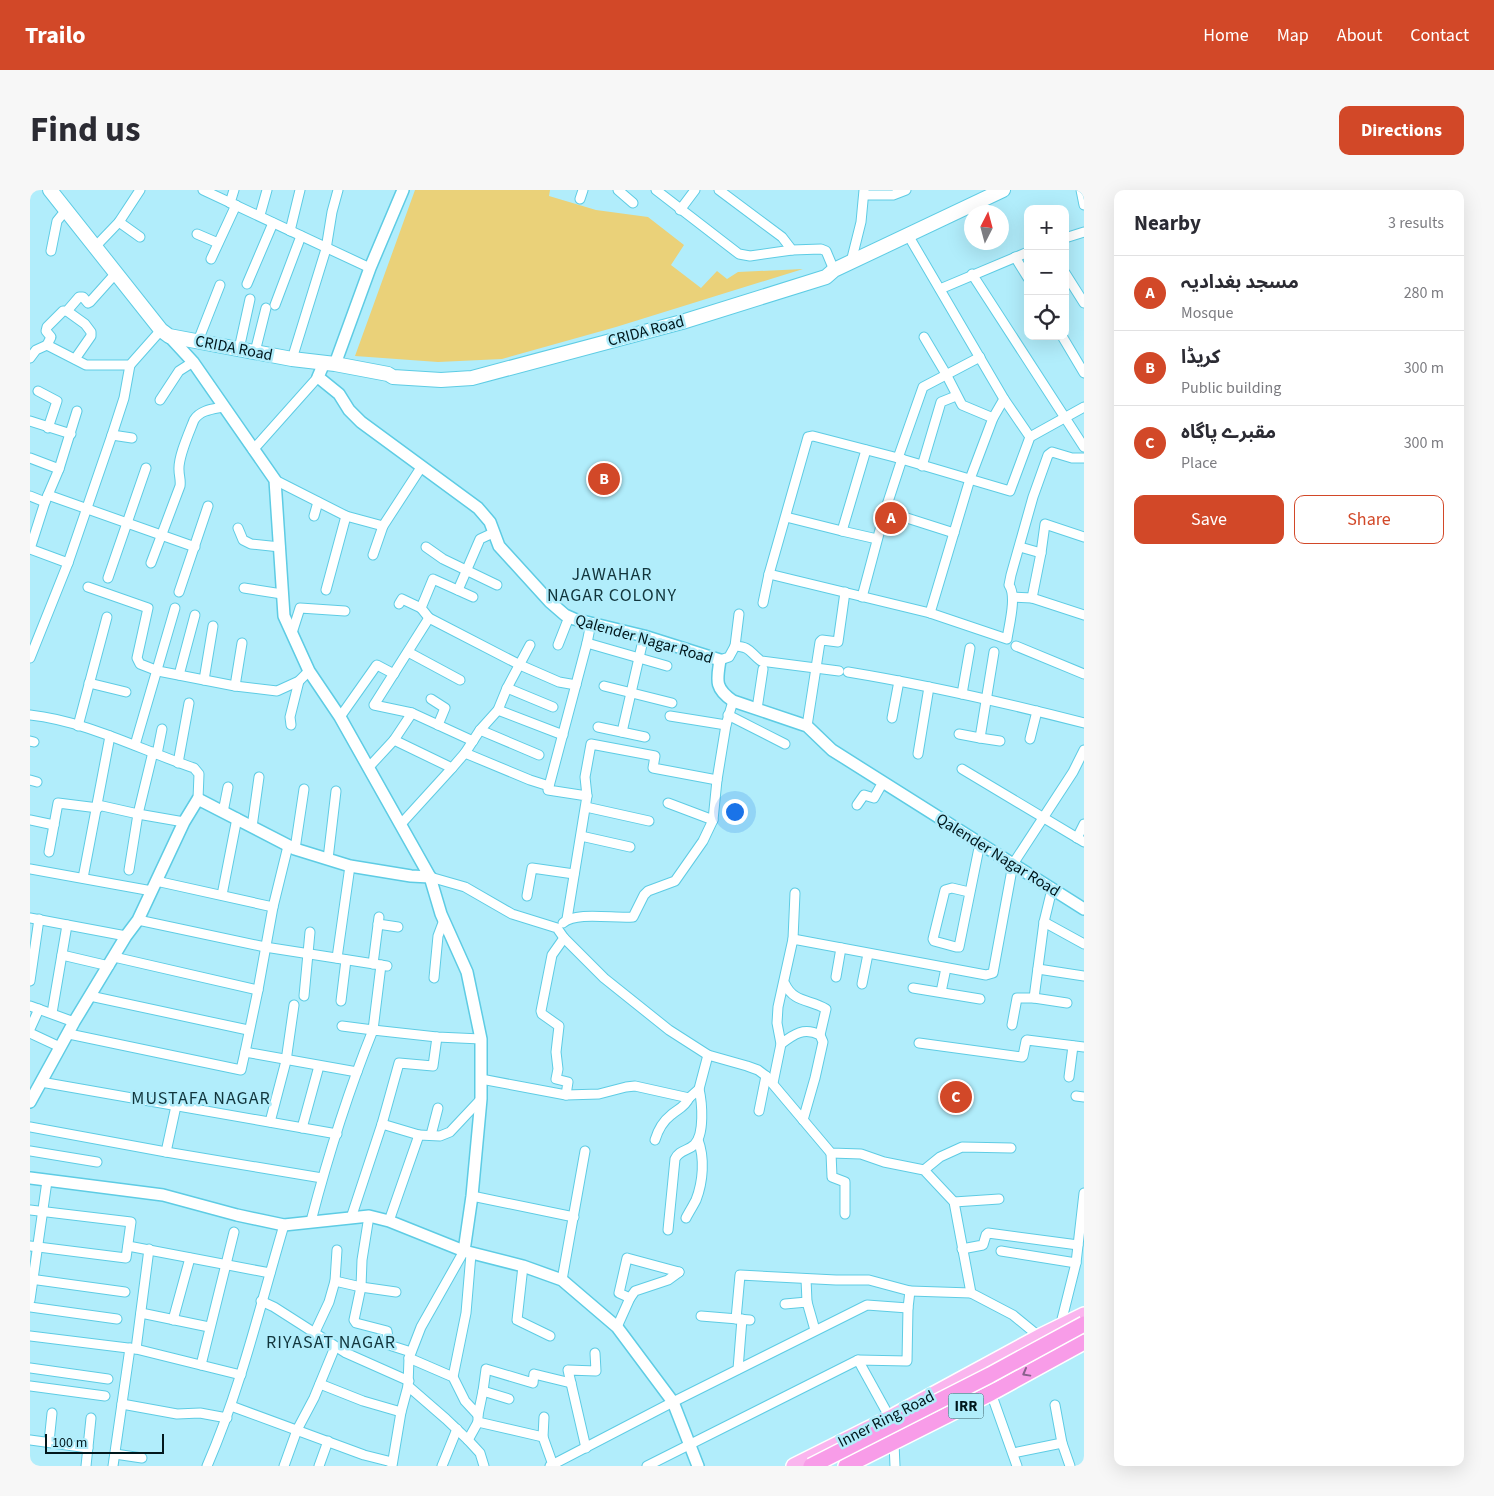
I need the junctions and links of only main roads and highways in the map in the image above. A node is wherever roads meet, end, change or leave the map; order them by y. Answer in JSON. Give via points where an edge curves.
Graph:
{"nodes":[{"id":1,"x":50,"y":190,"type":"edge"},
{"id":2,"x":1003,"y":190,"type":"edge"},
{"id":3,"x":1084,"y":1315,"type":"edge"},
{"id":4,"x":1084,"y":1324,"type":"edge"},
{"id":5,"x":1084,"y":1342,"type":"edge"},
{"id":6,"x":794,"y":1466,"type":"edge"},
{"id":7,"x":811,"y":1466,"type":"edge"},
{"id":8,"x":846,"y":1466,"type":"edge"}],
"edges":[{"from":1,"to":2,"type":"main road","name":"CRIDA Road","via":[[165,333],[292,359],[388,374],[394,370],[453,376],[682,313],[823,268],[834,270]]},
{"from":3,"to":6,"type":"main road","name":"Inner Ring Road","number":"IRR"},
{"from":4,"to":7,"type":"highway","bridge":true},
{"from":5,"to":8,"type":"highway","name":"Inner Ring Road","number":"IRR","one_way":true}]}
